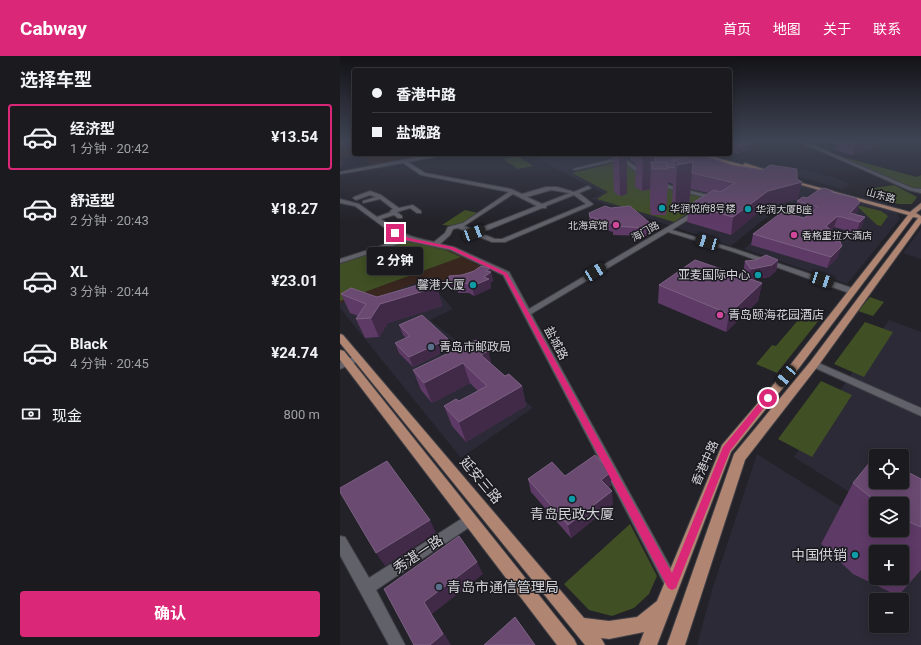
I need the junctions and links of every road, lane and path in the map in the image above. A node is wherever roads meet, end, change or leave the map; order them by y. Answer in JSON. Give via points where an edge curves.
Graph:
{"nodes":[{"id":1,"x":369,"y":167,"type":"edge"},
{"id":2,"x":414,"y":167,"type":"edge"},
{"id":3,"x":581,"y":167,"type":"edge"},
{"id":4,"x":634,"y":167,"type":"edge"},
{"id":5,"x":746,"y":167,"type":"edge"},
{"id":6,"x":756,"y":167,"type":"edge"},
{"id":7,"x":861,"y":167,"type":"edge"},
{"id":8,"x":575,"y":169,"type":"dead end"},
{"id":9,"x":340,"y":173,"type":"edge"},
{"id":10,"x":588,"y":188,"type":"dead end"},
{"id":11,"x":911,"y":189,"type":"junction"},
{"id":12,"x":921,"y":191,"type":"edge"},
{"id":13,"x":513,"y":192,"type":"junction"},
{"id":14,"x":572,"y":194,"type":"junction"},
{"id":15,"x":921,"y":195,"type":"edge"},
{"id":16,"x":522,"y":196,"type":"junction"},
{"id":17,"x":380,"y":197,"type":"junction"},
{"id":18,"x":356,"y":198,"type":"dead end"},
{"id":19,"x":340,"y":201,"type":"edge"},
{"id":20,"x":365,"y":202,"type":"dead end"},
{"id":21,"x":713,"y":202,"type":"edge"},
{"id":22,"x":706,"y":206,"type":"edge"},
{"id":23,"x":544,"y":207,"type":"junction"},
{"id":24,"x":419,"y":212,"type":"dead end"},
{"id":25,"x":398,"y":213,"type":"junction"},
{"id":26,"x":919,"y":214,"type":"edge"},
{"id":27,"x":376,"y":218,"type":"junction"},
{"id":28,"x":459,"y":226,"type":"junction"},
{"id":29,"x":667,"y":230,"type":"junction"},
{"id":30,"x":474,"y":233,"type":"junction"},
{"id":31,"x":408,"y":239,"type":"junction"},
{"id":32,"x":436,"y":244,"type":"junction"},
{"id":33,"x":340,"y":261,"type":"edge"},
{"id":34,"x":852,"y":291,"type":"junction"},
{"id":35,"x":527,"y":313,"type":"junction"},
{"id":36,"x":340,"y":337,"type":"edge"},
{"id":37,"x":346,"y":360,"type":"edge"},
{"id":38,"x":814,"y":364,"type":"junction"},
{"id":39,"x":921,"y":412,"type":"edge"},
{"id":40,"x":469,"y":520,"type":"junction"},
{"id":41,"x":340,"y":542,"type":"edge"},
{"id":42,"x":672,"y":584,"type":"junction"},
{"id":43,"x":367,"y":588,"type":"junction"},
{"id":44,"x":664,"y":606,"type":"junction"},
{"id":45,"x":580,"y":626,"type":"junction"},
{"id":46,"x":396,"y":645,"type":"edge"},
{"id":47,"x":568,"y":645,"type":"edge"},
{"id":48,"x":596,"y":645,"type":"edge"},
{"id":49,"x":648,"y":645,"type":"edge"},
{"id":50,"x":676,"y":645,"type":"edge"}],
"edges":[{"from":1,"to":9,"type":"street"},
{"from":2,"to":13,"type":"street","via":[[424,174]]},
{"from":3,"to":8,"type":"street"},
{"from":4,"to":21,"type":"street","via":[[658,183],[719,199]]},
{"from":5,"to":26,"type":"main road","name":"山东路"},
{"from":6,"to":26,"type":"main road","name":"山东路"},
{"from":7,"to":11,"type":"street"},
{"from":10,"to":14,"type":"street"},
{"from":11,"to":12,"type":"street"},
{"from":11,"to":15,"type":"street"},
{"from":13,"to":16,"type":"street"},
{"from":13,"to":28,"type":"street"},
{"from":14,"to":16,"type":"street","via":[[546,189]]},
{"from":14,"to":23,"type":"street"},
{"from":14,"to":30,"type":"street","via":[[590,204],[503,240],[494,242]]},
{"from":16,"to":23,"type":"street"},
{"from":17,"to":18,"type":"street","via":[[370,193]]},
{"from":17,"to":20,"type":"street"},
{"from":17,"to":25,"type":"street"},
{"from":19,"to":27,"type":"street","name":"盐城路","via":[[357,205]]},
{"from":22,"to":29,"type":"street"},
{"from":23,"to":30,"type":"street"},
{"from":24,"to":25,"type":"street","via":[[412,206]]},
{"from":25,"to":27,"type":"street"},
{"from":26,"to":34,"type":"main road","name":"香港中路"},
{"from":26,"to":38,"type":"main road"},
{"from":27,"to":31,"type":"street","name":"盐城路","via":[[395,233]]},
{"from":28,"to":30,"type":"street"},
{"from":28,"to":32,"type":"street","via":[[450,228],[448,234]]},
{"from":29,"to":34,"type":"street","name":"海门路"},
{"from":29,"to":35,"type":"street","name":"海门路"},
{"from":31,"to":32,"type":"street","name":"盐城路"},
{"from":31,"to":33,"type":"street"},
{"from":32,"to":35,"type":"street","name":"盐城路","via":[[452,248],[506,274]]},
{"from":34,"to":42,"type":"main road","name":"香港中路","via":[[726,450]]},
{"from":35,"to":42,"type":"street","name":"盐城路"},
{"from":36,"to":37,"type":"main road","name":"延安三路"},
{"from":37,"to":40,"type":"main road","name":"延安三路"},
{"from":37,"to":45,"type":"main road","name":"延安三路","via":[[444,464]]},
{"from":38,"to":39,"type":"street"},
{"from":38,"to":50,"type":"main road","via":[[739,458]]},
{"from":40,"to":43,"type":"street","name":"秀湛一路"},
{"from":40,"to":47,"type":"main road","name":"延安三路"},
{"from":41,"to":43,"type":"street"},
{"from":42,"to":44,"type":"main road","name":"香港中路"},
{"from":43,"to":46,"type":"street"},
{"from":44,"to":45,"type":"main road","via":[[641,625],[609,630]]},
{"from":44,"to":49,"type":"main road","name":"香港中路"},
{"from":45,"to":48,"type":"main road","name":"延安三路"}]}
